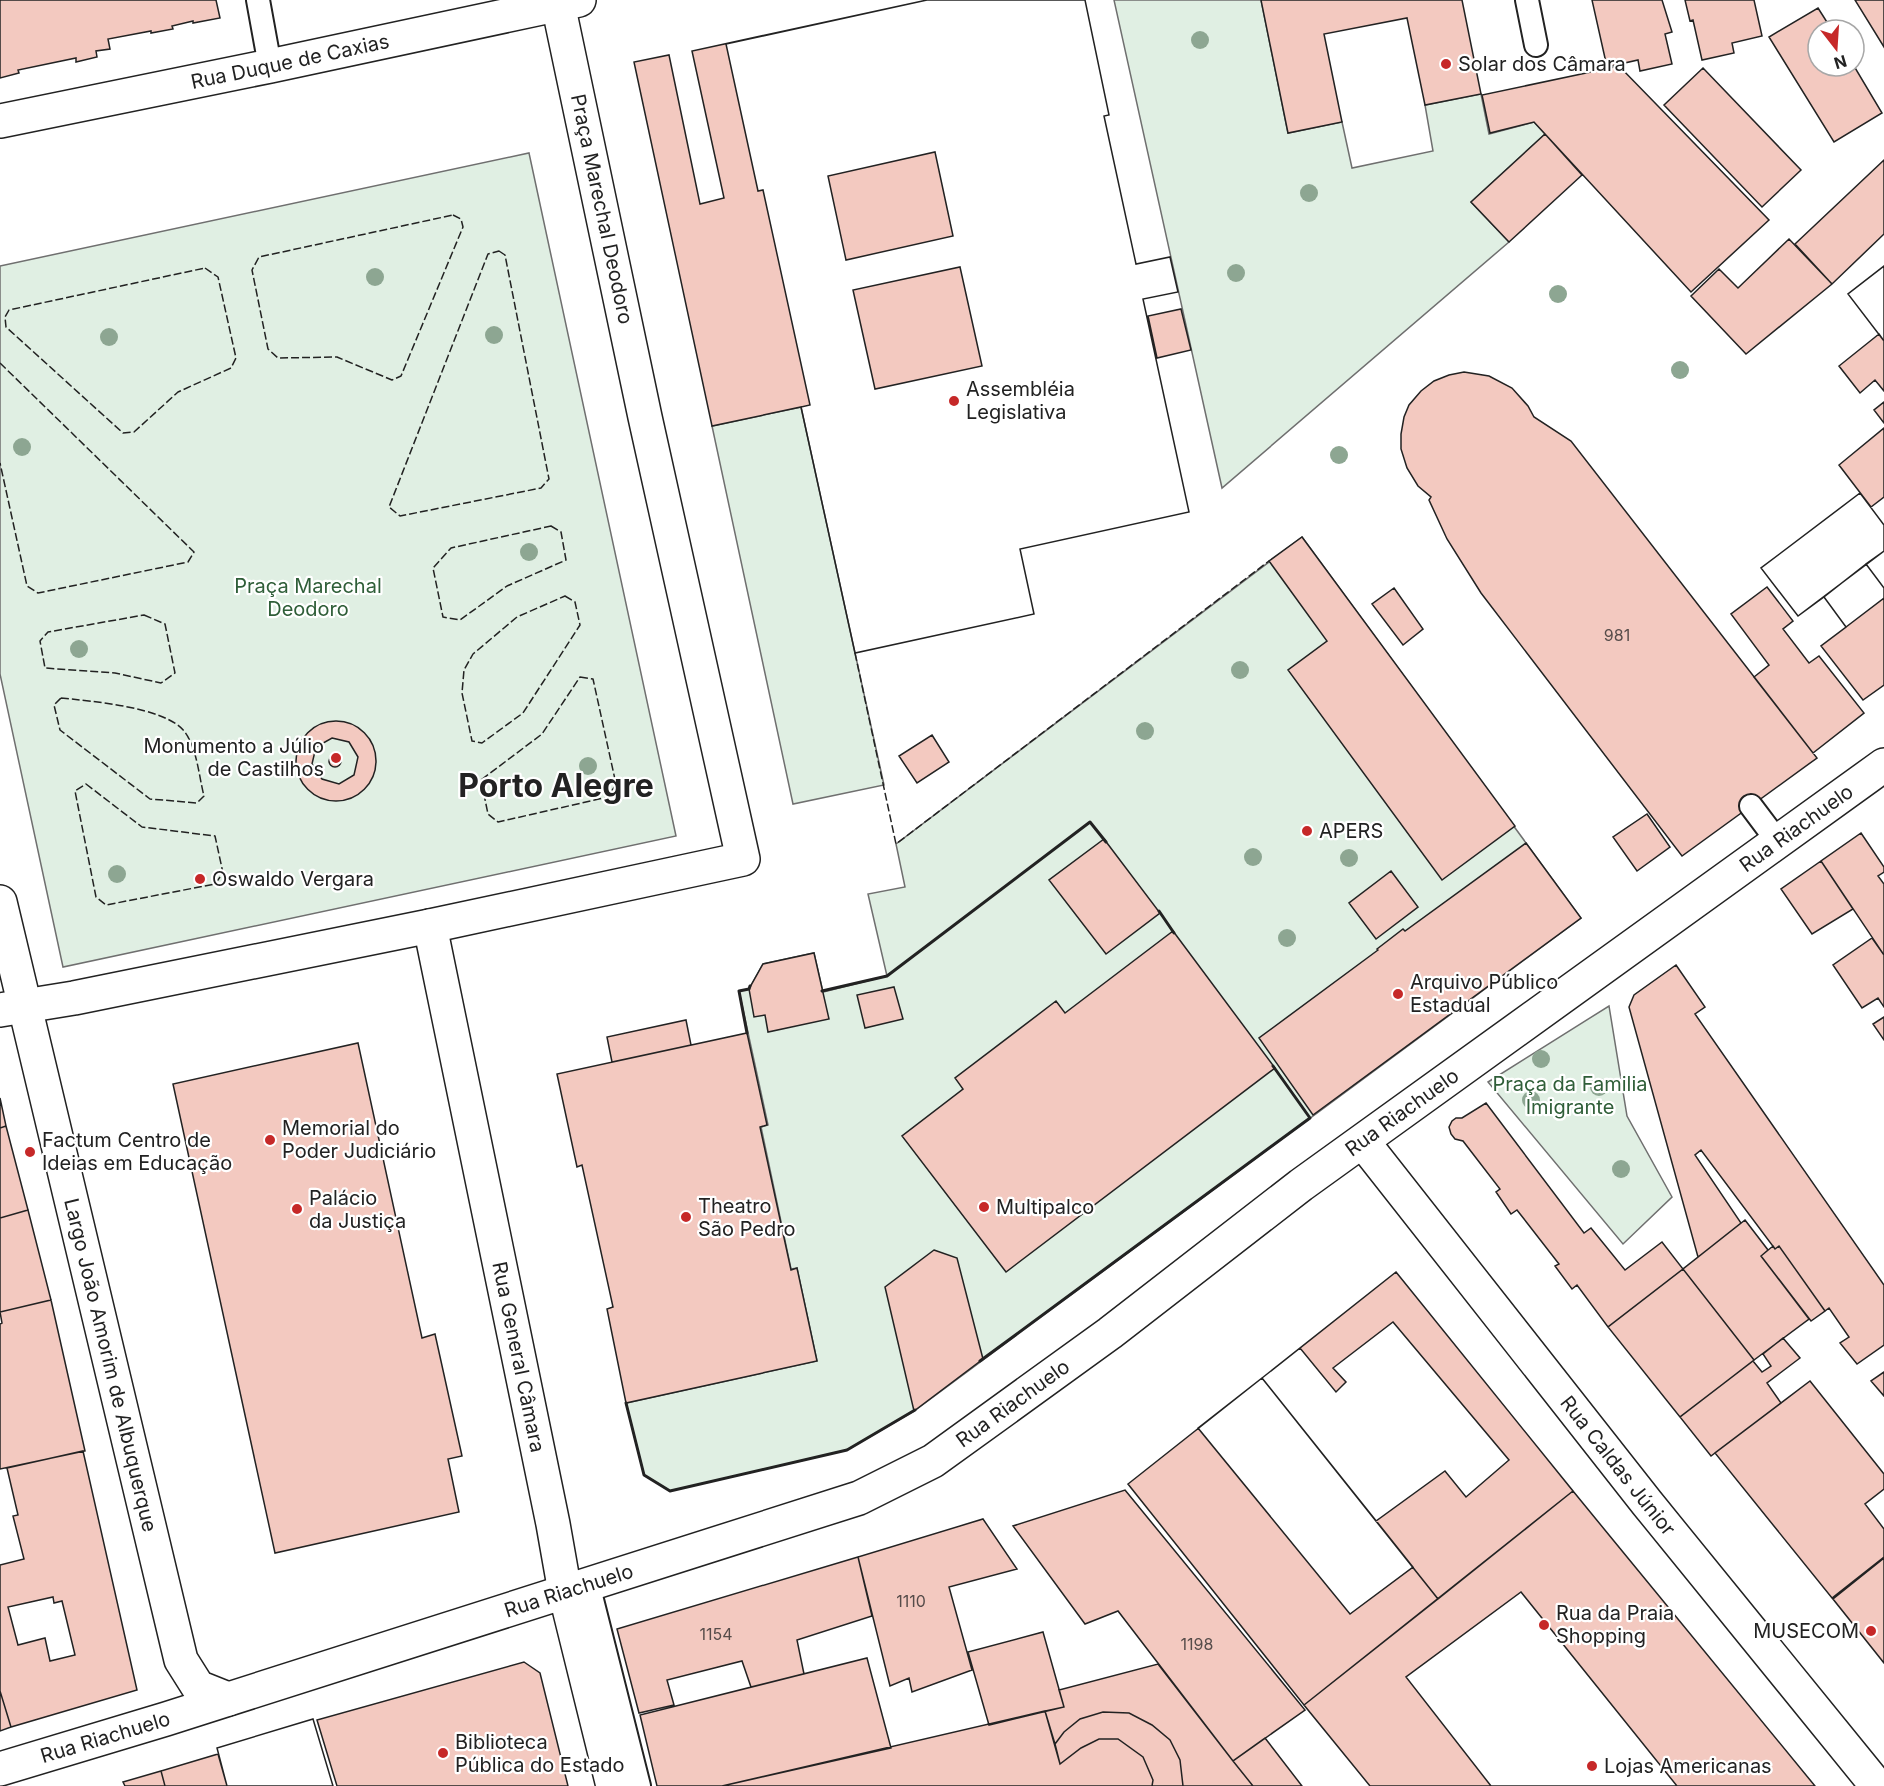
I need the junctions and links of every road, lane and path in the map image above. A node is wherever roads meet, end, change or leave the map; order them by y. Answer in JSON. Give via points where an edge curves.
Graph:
{"nodes":[{"id":1,"x":258,"y":0,"type":"edge"},
{"id":2,"x":1527,"y":0,"type":"edge"},
{"id":3,"x":569,"y":2,"type":"edge"},
{"id":4,"x":1536,"y":45,"type":"dead end"},
{"id":5,"x":270,"y":66,"type":"junction"},
{"id":6,"x":0,"y":121,"type":"edge"},
{"id":7,"x":1884,"y":765,"type":"edge"},
{"id":8,"x":1751,"y":806,"type":"dead end"},
{"id":9,"x":1778,"y":842,"type":"junction"},
{"id":10,"x":0,"y":902,"type":"edge"},
{"id":11,"x":430,"y":926,"type":"junction"},
{"id":12,"x":12,"y":1008,"type":"edge"},
{"id":13,"x":1363,"y":1142,"type":"junction"},
{"id":14,"x":576,"y":1588,"type":"junction"},
{"id":15,"x":228,"y":1699,"type":"junction"},
{"id":16,"x":0,"y":1769,"type":"edge"},
{"id":17,"x":613,"y":1786,"type":"edge"},
{"id":18,"x":639,"y":1786,"type":"edge"},
{"id":19,"x":1877,"y":1786,"type":"edge"}],
"edges":[{"from":1,"to":5,"type":"lane"},
{"from":2,"to":4,"type":"lane"},
{"from":3,"to":5,"type":"street","name":"Rua Duque de Caxias"},
{"from":3,"to":11,"type":"street","name":"Praça Marechal Deodoro","via":[[643,406],[742,859]]},
{"from":5,"to":6,"type":"street","name":"Rua Duque de Caxias"},
{"from":7,"to":9,"type":"street","name":"Rua Riachuelo"},
{"from":8,"to":9,"type":"lane"},
{"from":9,"to":13,"type":"street","name":"Rua Riachuelo"},
{"from":10,"to":12,"type":"street"},
{"from":11,"to":12,"type":"street","name":"Praça Marechal Deodoro"},
{"from":11,"to":14,"type":"street","name":"Rua General Câmara","via":[[553,1524]]},
{"from":12,"to":15,"type":"street","name":"Largo João Amorim de Albuquerque","via":[[181,1660],[198,1687]]},
{"from":13,"to":14,"type":"street","name":"Rua Riachuelo","via":[[933,1461],[859,1498]]},
{"from":13,"to":19,"type":"street","name":"Rua Caldas Júnior","via":[[1647,1503]]},
{"from":14,"to":15,"type":"street","name":"Rua Riachuelo"},
{"from":14,"to":17,"type":"street","name":"Rua General Câmara"},
{"from":14,"to":18,"type":"lane"},
{"from":15,"to":16,"type":"street","name":"Rua Riachuelo"}]}
